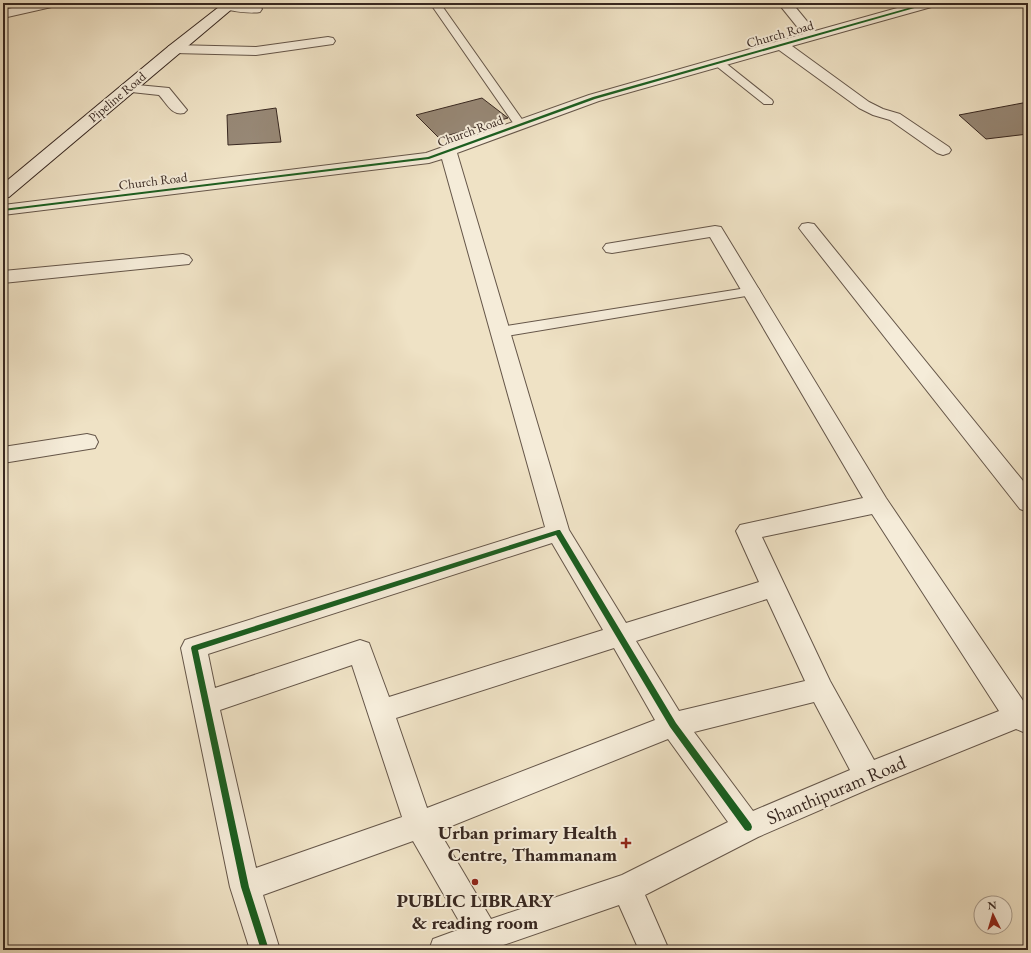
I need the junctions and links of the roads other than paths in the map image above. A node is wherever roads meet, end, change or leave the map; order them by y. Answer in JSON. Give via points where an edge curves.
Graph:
{"nodes":[{"id":1,"x":51,"y":3,"type":"edge"},
{"id":2,"x":435,"y":3,"type":"edge"},
{"id":3,"x":785,"y":3,"type":"edge"},
{"id":4,"x":930,"y":3,"type":"edge"},
{"id":5,"x":230,"y":5,"type":"edge"},
{"id":6,"x":254,"y":9,"type":"dead end"},
{"id":7,"x":3,"y":14,"type":"edge"},
{"id":8,"x":812,"y":36,"type":"junction"},
{"id":9,"x":328,"y":41,"type":"dead end"},
{"id":10,"x":782,"y":45,"type":"junction"},
{"id":11,"x":174,"y":49,"type":"junction"},
{"id":12,"x":719,"y":64,"type":"junction"},
{"id":13,"x":128,"y":88,"type":"junction"},
{"id":14,"x":768,"y":102,"type":"dead end"},
{"id":15,"x":179,"y":110,"type":"dead end"},
{"id":16,"x":520,"y":125,"type":"junction"},
{"id":17,"x":943,"y":150,"type":"dead end"},
{"id":18,"x":448,"y":151,"type":"junction"},
{"id":19,"x":3,"y":193,"type":"edge"},
{"id":20,"x":3,"y":210,"type":"edge"},
{"id":21,"x":808,"y":228,"type":"dead end"},
{"id":22,"x":612,"y":248,"type":"dead end"},
{"id":23,"x":183,"y":260,"type":"dead end"},
{"id":24,"x":3,"y":277,"type":"edge"},
{"id":25,"x":753,"y":291,"type":"junction"},
{"id":26,"x":500,"y":332,"type":"junction"},
{"id":27,"x":87,"y":442,"type":"dead end"},
{"id":28,"x":3,"y":455,"type":"edge"},
{"id":29,"x":878,"y":504,"type":"junction"},
{"id":30,"x":1028,"y":504,"type":"edge"},
{"id":31,"x":558,"y":532,"type":"junction"},
{"id":32,"x":774,"y":587,"type":"junction"},
{"id":33,"x":620,"y":635,"type":"junction"},
{"id":34,"x":821,"y":689,"type":"junction"},
{"id":35,"x":205,"y":703,"type":"junction"},
{"id":36,"x":380,"y":711,"type":"junction"},
{"id":37,"x":1023,"y":719,"type":"edge"},
{"id":38,"x":673,"y":725,"type":"junction"},
{"id":39,"x":868,"y":776,"type":"junction"},
{"id":40,"x":419,"y":825,"type":"junction"},
{"id":41,"x":748,"y":827,"type":"junction"},
{"id":42,"x":245,"y":887,"type":"junction"},
{"id":43,"x":627,"y":888,"type":"junction"},
{"id":44,"x":484,"y":936,"type":"junction"},
{"id":45,"x":265,"y":950,"type":"edge"},
{"id":46,"x":444,"y":950,"type":"edge"},
{"id":47,"x":654,"y":950,"type":"edge"}],
"edges":[{"from":1,"to":7,"type":"street"},
{"from":2,"to":16,"type":"lane"},
{"from":3,"to":8,"type":"street"},
{"from":4,"to":8,"type":"street","name":"Church Road"},
{"from":5,"to":6,"type":"street"},
{"from":5,"to":11,"type":"street","name":"Pipeline Road"},
{"from":8,"to":10,"type":"street","name":"Church Road"},
{"from":9,"to":11,"type":"street","via":[[256,51]]},
{"from":10,"to":12,"type":"street","name":"Church Road"},
{"from":10,"to":17,"type":"street","via":[[864,105],[895,116]]},
{"from":11,"to":13,"type":"street","name":"Pipeline Road"},
{"from":12,"to":14,"type":"lane"},
{"from":12,"to":16,"type":"street","name":"Church Road","via":[[594,98]]},
{"from":13,"to":15,"type":"street","via":[[164,91]]},
{"from":13,"to":19,"type":"street","name":"Pipeline Road"},
{"from":16,"to":18,"type":"street","name":"Church Road"},
{"from":18,"to":20,"type":"street","name":"Church Road","via":[[430,158]]},
{"from":18,"to":26,"type":"street"},
{"from":21,"to":30,"type":"street"},
{"from":22,"to":25,"type":"street","via":[[716,231]]},
{"from":23,"to":24,"type":"street"},
{"from":25,"to":26,"type":"lane"},
{"from":25,"to":29,"type":"street"},
{"from":26,"to":31,"type":"street"},
{"from":27,"to":28,"type":"street"},
{"from":29,"to":32,"type":"street","via":[[748,531]]},
{"from":29,"to":37,"type":"street"},
{"from":31,"to":33,"type":"street"},
{"from":31,"to":35,"type":"street","via":[[194,648]]},
{"from":32,"to":33,"type":"street"},
{"from":32,"to":34,"type":"street"},
{"from":33,"to":36,"type":"street"},
{"from":33,"to":38,"type":"street"},
{"from":34,"to":38,"type":"street"},
{"from":34,"to":39,"type":"street"},
{"from":35,"to":36,"type":"street","via":[[360,651]]},
{"from":35,"to":42,"type":"street"},
{"from":36,"to":40,"type":"street"},
{"from":37,"to":39,"type":"street","name":"Shanthipuram Road"},
{"from":38,"to":40,"type":"street"},
{"from":38,"to":41,"type":"street"},
{"from":39,"to":41,"type":"street","name":"Shanthipuram Road"},
{"from":40,"to":42,"type":"street"},
{"from":40,"to":44,"type":"street"},
{"from":41,"to":43,"type":"street","name":"Shanthipuram Road"},
{"from":42,"to":45,"type":"street"},
{"from":43,"to":44,"type":"street","name":"Shanthipuram Road"},
{"from":43,"to":47,"type":"street"},
{"from":44,"to":46,"type":"street","name":"Shanthipuram Road"}]}
